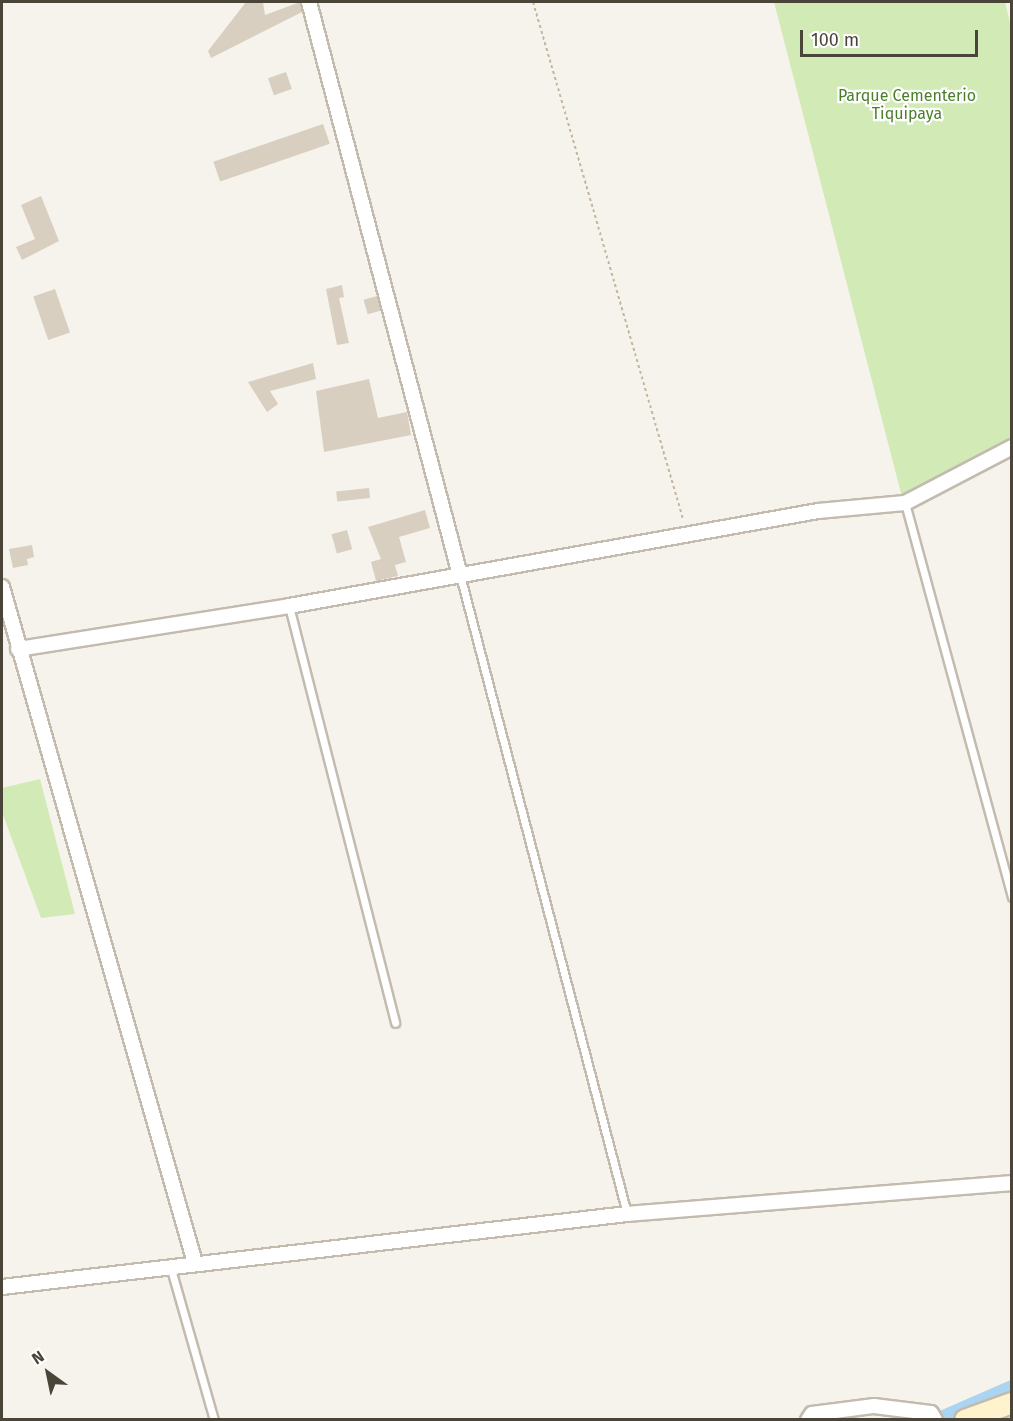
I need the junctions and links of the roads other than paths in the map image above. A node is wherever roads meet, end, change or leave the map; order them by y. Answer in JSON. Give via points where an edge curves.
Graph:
{"nodes":[{"id":1,"x":309,"y":2,"type":"edge"},
{"id":2,"x":1011,"y":447,"type":"edge"},
{"id":3,"x":905,"y":503,"type":"junction"},
{"id":4,"x":460,"y":575,"type":"junction"},
{"id":5,"x":2,"y":587,"type":"edge"},
{"id":6,"x":289,"y":606,"type":"junction"},
{"id":7,"x":18,"y":649,"type":"junction"},
{"id":8,"x":1011,"y":897,"type":"edge"},
{"id":9,"x":395,"y":1023,"type":"dead end"},
{"id":10,"x":1011,"y":1183,"type":"edge"},
{"id":11,"x":627,"y":1214,"type":"junction"},
{"id":12,"x":195,"y":1263,"type":"junction"},
{"id":13,"x":171,"y":1269,"type":"junction"},
{"id":14,"x":2,"y":1287,"type":"edge"},
{"id":15,"x":1011,"y":1403,"type":"edge"},
{"id":16,"x":933,"y":1416,"type":"edge"},
{"id":17,"x":214,"y":1419,"type":"edge"},
{"id":18,"x":808,"y":1419,"type":"edge"},
{"id":19,"x":965,"y":1419,"type":"edge"}],
"edges":[{"from":1,"to":4,"type":"street"},
{"from":2,"to":3,"type":"street"},
{"from":3,"to":4,"type":"street","via":[[818,511]]},
{"from":3,"to":8,"type":"lane"},
{"from":4,"to":6,"type":"street"},
{"from":4,"to":11,"type":"lane"},
{"from":5,"to":7,"type":"street"},
{"from":6,"to":7,"type":"street"},
{"from":6,"to":9,"type":"lane"},
{"from":7,"to":12,"type":"street"},
{"from":10,"to":11,"type":"street"},
{"from":11,"to":12,"type":"street"},
{"from":12,"to":13,"type":"street"},
{"from":13,"to":14,"type":"street"},
{"from":13,"to":17,"type":"lane"},
{"from":15,"to":19,"type":"street"},
{"from":16,"to":18,"type":"street","via":[[874,1406],[812,1414]]}]}
